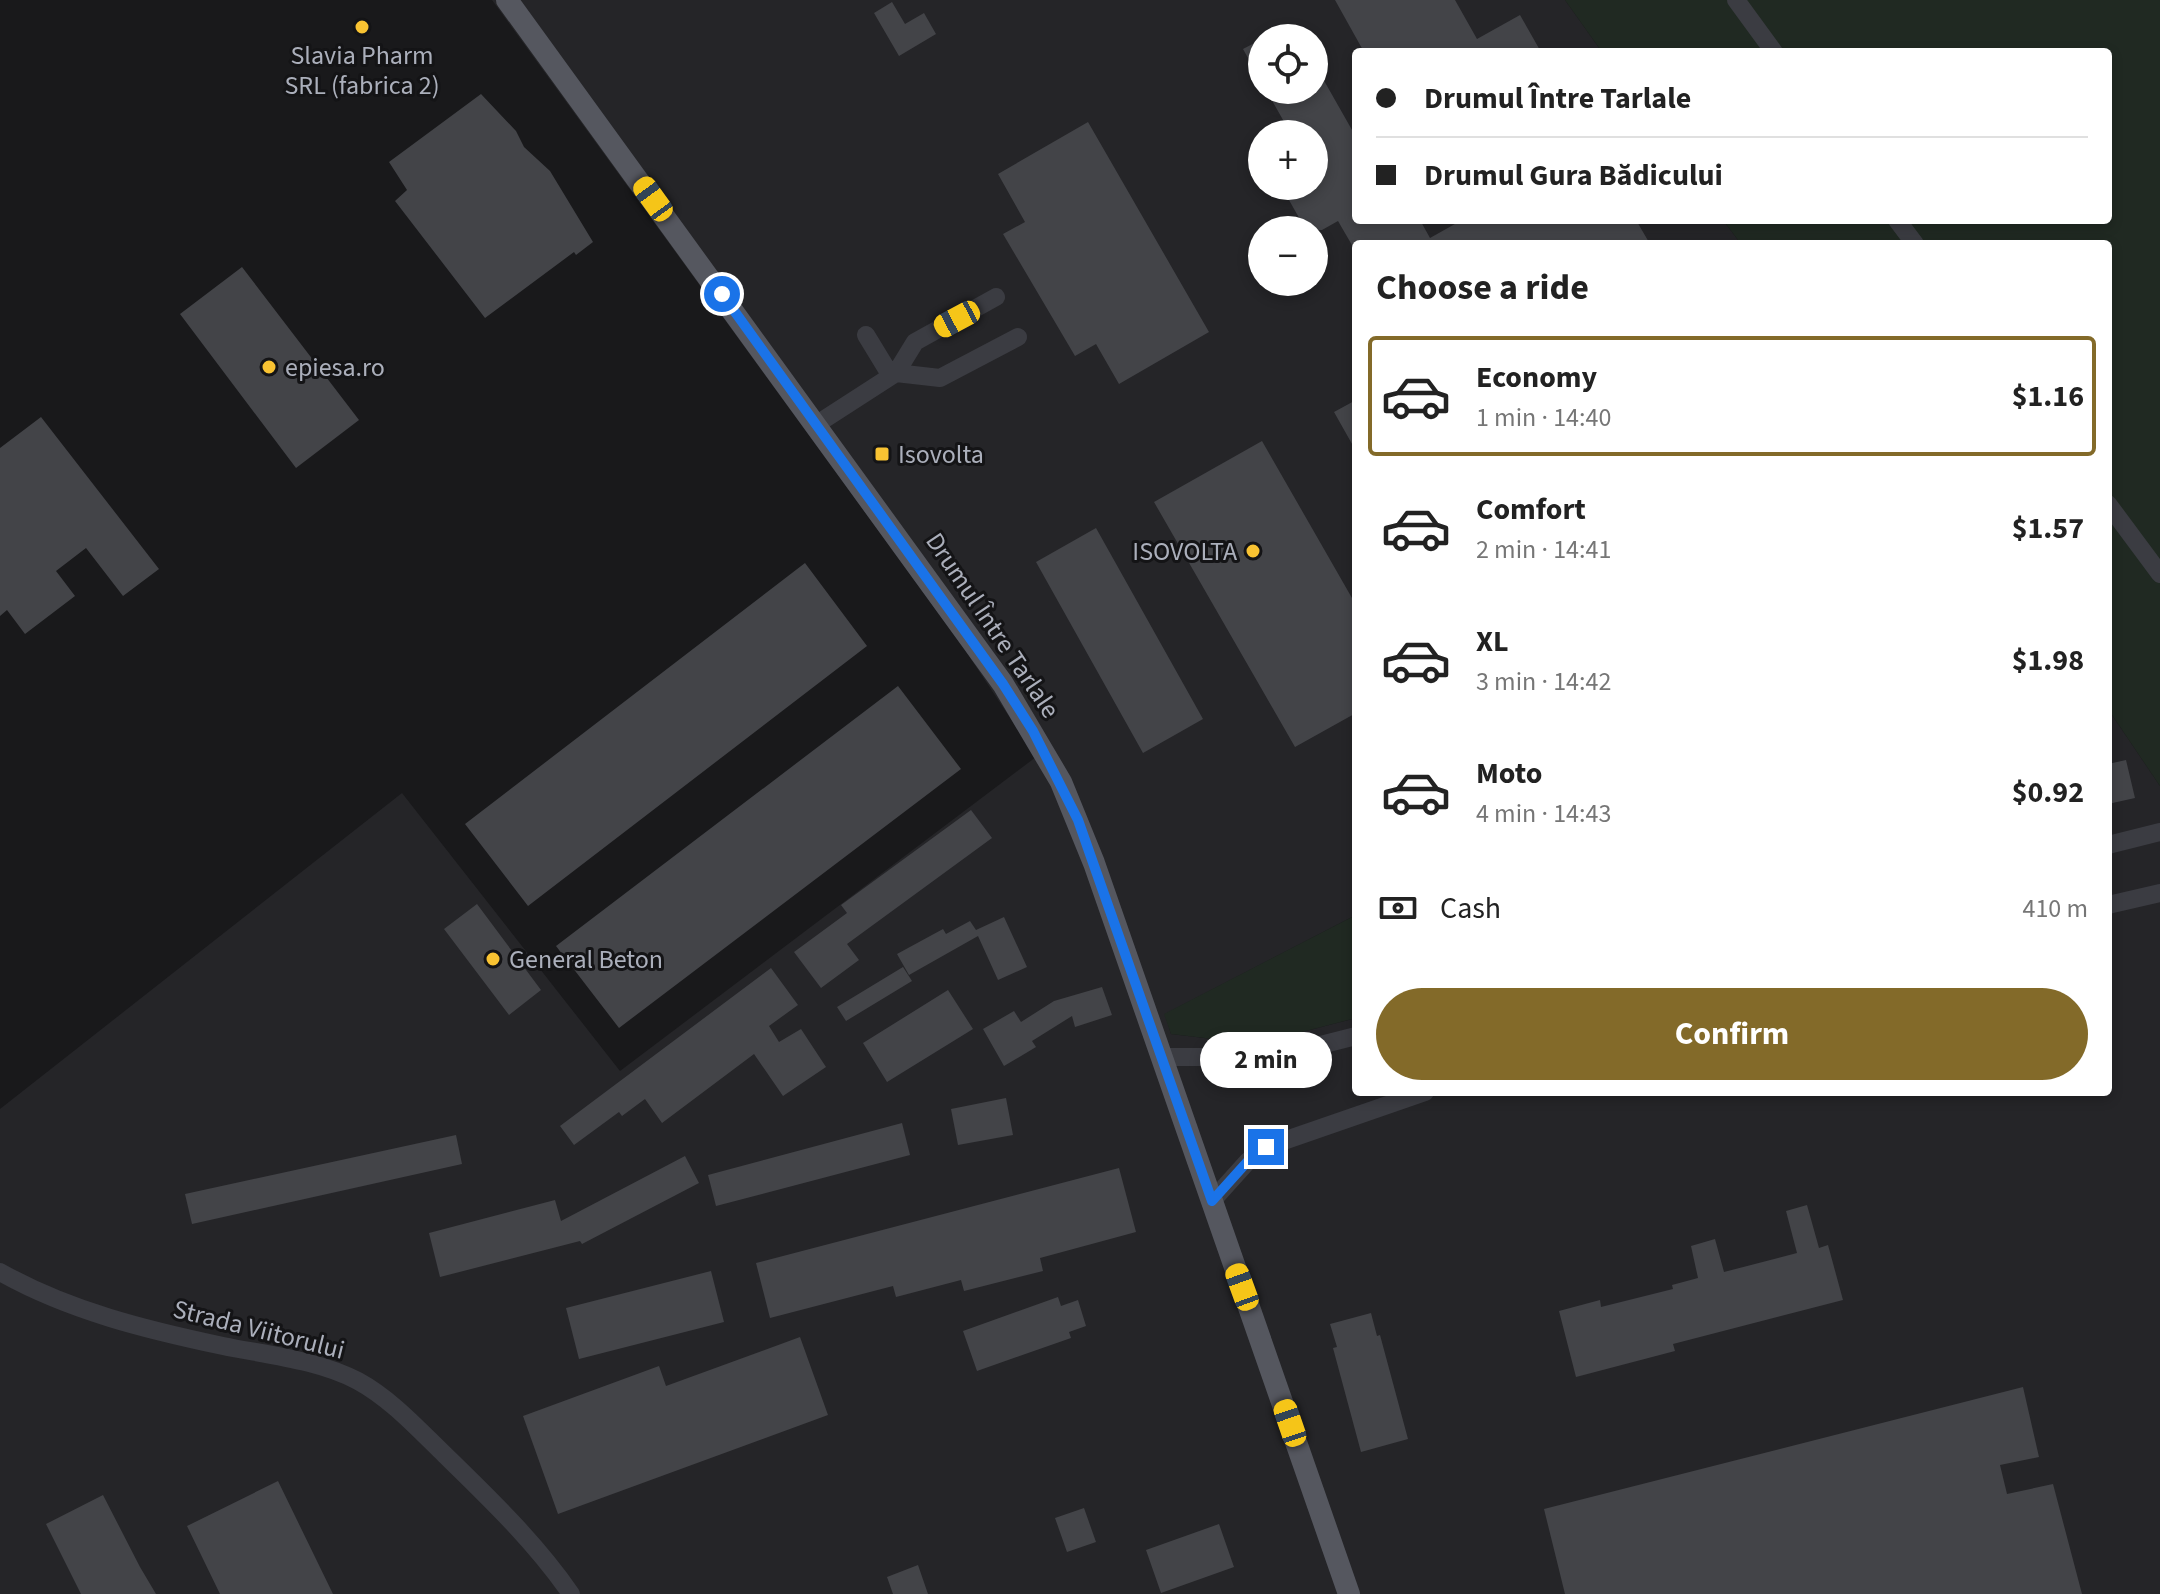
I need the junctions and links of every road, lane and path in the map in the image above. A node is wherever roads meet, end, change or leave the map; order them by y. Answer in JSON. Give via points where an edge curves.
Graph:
{"nodes":[{"id":1,"x":507,"y":0,"type":"edge"},
{"id":2,"x":1736,"y":0,"type":"edge"},
{"id":3,"x":1771,"y":48,"type":"edge"},
{"id":4,"x":996,"y":297,"type":"dead end"},
{"id":5,"x":866,"y":335,"type":"dead end"},
{"id":6,"x":1018,"y":337,"type":"dead end"},
{"id":7,"x":893,"y":374,"type":"junction"},
{"id":8,"x":817,"y":424,"type":"junction"},
{"id":9,"x":2112,"y":509,"type":"edge"},
{"id":10,"x":2160,"y":574,"type":"edge"},
{"id":11,"x":2160,"y":832,"type":"edge"},
{"id":12,"x":2112,"y":844,"type":"edge"},
{"id":13,"x":2160,"y":893,"type":"edge"},
{"id":14,"x":2112,"y":904,"type":"edge"},
{"id":15,"x":1352,"y":1037,"type":"edge"},
{"id":16,"x":1161,"y":1057,"type":"junction"},
{"id":17,"x":1413,"y":1096,"type":"edge"},
{"id":18,"x":1212,"y":1201,"type":"junction"},
{"id":19,"x":0,"y":1272,"type":"edge"},
{"id":20,"x":571,"y":1594,"type":"edge"},
{"id":21,"x":1349,"y":1594,"type":"edge"}],
"edges":[{"from":1,"to":8,"type":"main road","name":"Drumul Între Tarlale"},
{"from":2,"to":3,"type":"street"},
{"from":4,"to":7,"type":"street","via":[[915,342]]},
{"from":5,"to":7,"type":"street"},
{"from":6,"to":7,"type":"street","via":[[940,378]]},
{"from":7,"to":8,"type":"street"},
{"from":8,"to":16,"type":"main road","name":"Drumul Între Tarlale","via":[[1033,731],[1078,820]]},
{"from":9,"to":10,"type":"street"},
{"from":11,"to":12,"type":"street"},
{"from":13,"to":14,"type":"street"},
{"from":15,"to":16,"type":"street","via":[[1293,1052]]},
{"from":16,"to":18,"type":"main road","name":"Drumul Între Tarlale"},
{"from":17,"to":18,"type":"street","via":[[1266,1147]]},
{"from":18,"to":21,"type":"main road","name":"Drumul Între Tarlale"},
{"from":19,"to":20,"type":"street","name":"Strada Viitorului","via":[[105,1317],[314,1365],[357,1381],[398,1409],[507,1516]]}]}
